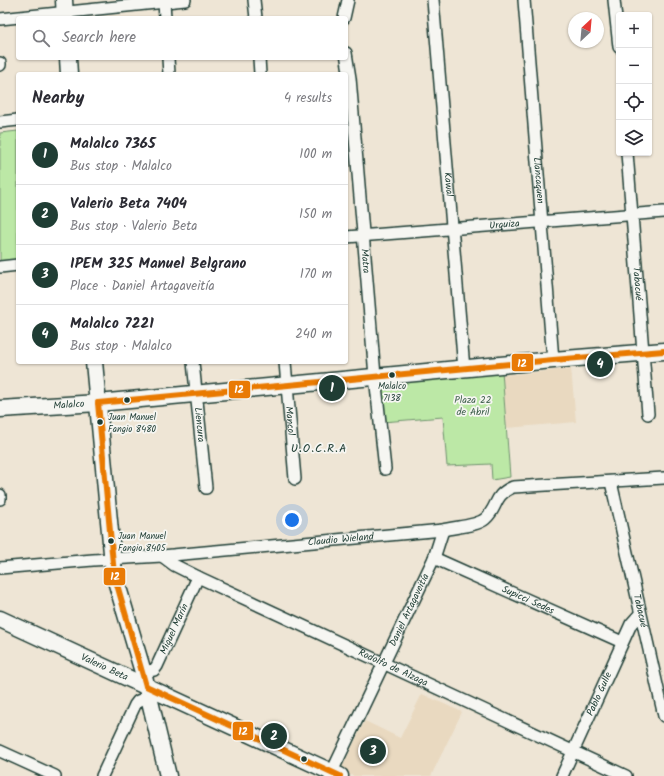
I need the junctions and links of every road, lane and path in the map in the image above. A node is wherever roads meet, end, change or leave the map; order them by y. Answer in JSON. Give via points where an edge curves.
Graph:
{"nodes":[{"id":1,"x":185,"y":0,"type":"edge"},
{"id":2,"x":254,"y":0,"type":"edge"},
{"id":3,"x":348,"y":0,"type":"edge"},
{"id":4,"x":433,"y":0,"type":"edge"},
{"id":5,"x":524,"y":0,"type":"edge"},
{"id":6,"x":614,"y":0,"type":"edge"},
{"id":7,"x":164,"y":2,"type":"junction"},
{"id":8,"x":65,"y":10,"type":"edge"},
{"id":9,"x":22,"y":16,"type":"edge"},
{"id":10,"x":165,"y":16,"type":"edge"},
{"id":11,"x":256,"y":16,"type":"edge"},
{"id":12,"x":344,"y":16,"type":"edge"},
{"id":13,"x":16,"y":17,"type":"edge"},
{"id":14,"x":0,"y":19,"type":"edge"},
{"id":15,"x":616,"y":19,"type":"edge"},
{"id":16,"x":68,"y":60,"type":"edge"},
{"id":17,"x":168,"y":60,"type":"edge"},
{"id":18,"x":259,"y":60,"type":"edge"},
{"id":19,"x":347,"y":60,"type":"edge"},
{"id":20,"x":69,"y":72,"type":"edge"},
{"id":21,"x":169,"y":72,"type":"edge"},
{"id":22,"x":260,"y":72,"type":"edge"},
{"id":23,"x":16,"y":120,"type":"edge"},
{"id":24,"x":0,"y":122,"type":"edge"},
{"id":25,"x":627,"y":156,"type":"edge"},
{"id":26,"x":664,"y":212,"type":"edge"},
{"id":27,"x":632,"y":215,"type":"junction"},
{"id":28,"x":542,"y":222,"type":"junction"},
{"id":29,"x":453,"y":229,"type":"junction"},
{"id":30,"x":363,"y":236,"type":"junction"},
{"id":31,"x":348,"y":237,"type":"edge"},
{"id":32,"x":16,"y":265,"type":"edge"},
{"id":33,"x":0,"y":267,"type":"edge"},
{"id":34,"x":664,"y":351,"type":"edge"},
{"id":35,"x":644,"y":353,"type":"junction"},
{"id":36,"x":553,"y":360,"type":"junction"},
{"id":37,"x":94,"y":364,"type":"edge"},
{"id":38,"x":193,"y":364,"type":"edge"},
{"id":39,"x":285,"y":364,"type":"edge"},
{"id":40,"x":464,"y":369,"type":"junction"},
{"id":41,"x":375,"y":376,"type":"junction"},
{"id":42,"x":287,"y":385,"type":"junction"},
{"id":43,"x":196,"y":393,"type":"junction"},
{"id":44,"x":98,"y":403,"type":"junction"},
{"id":45,"x":0,"y":409,"type":"edge"},
{"id":46,"x":648,"y":414,"type":"dead end"},
{"id":47,"x":385,"y":469,"type":"dead end"},
{"id":48,"x":664,"y":478,"type":"edge"},
{"id":49,"x":295,"y":479,"type":"dead end"},
{"id":50,"x":611,"y":482,"type":"junction"},
{"id":51,"x":206,"y":488,"type":"dead end"},
{"id":52,"x":0,"y":495,"type":"edge"},
{"id":53,"x":0,"y":499,"type":"edge"},
{"id":54,"x":443,"y":530,"type":"junction"},
{"id":55,"x":162,"y":556,"type":"junction"},
{"id":56,"x":434,"y":558,"type":"junction"},
{"id":57,"x":112,"y":559,"type":"junction"},
{"id":58,"x":0,"y":568,"type":"edge"},
{"id":59,"x":198,"y":577,"type":"junction"},
{"id":60,"x":640,"y":614,"type":"junction"},
{"id":61,"x":0,"y":619,"type":"edge"},
{"id":62,"x":622,"y":642,"type":"junction"},
{"id":63,"x":384,"y":664,"type":"junction"},
{"id":64,"x":660,"y":683,"type":"edge"},
{"id":65,"x":146,"y":685,"type":"junction"},
{"id":66,"x":664,"y":716,"type":"edge"},
{"id":67,"x":0,"y":751,"type":"edge"},
{"id":68,"x":573,"y":752,"type":"junction"},
{"id":69,"x":334,"y":775,"type":"edge"},
{"id":70,"x":55,"y":776,"type":"edge"},
{"id":71,"x":102,"y":776,"type":"edge"},
{"id":72,"x":168,"y":776,"type":"edge"},
{"id":73,"x":562,"y":776,"type":"edge"},
{"id":74,"x":626,"y":776,"type":"edge"}],
"edges":[{"from":1,"to":7,"type":"street"},
{"from":2,"to":11,"type":"street"},
{"from":3,"to":12,"type":"street"},
{"from":4,"to":29,"type":"street","name":"Kawal"},
{"from":5,"to":28,"type":"street","name":"Llancaquen"},
{"from":6,"to":15,"type":"street"},
{"from":7,"to":8,"type":"street"},
{"from":7,"to":10,"type":"street"},
{"from":8,"to":9,"type":"street"},
{"from":13,"to":14,"type":"street"},
{"from":16,"to":20,"type":"main road"},
{"from":17,"to":21,"type":"street"},
{"from":18,"to":22,"type":"street"},
{"from":19,"to":30,"type":"street","name":"Matra"},
{"from":23,"to":24,"type":"street"},
{"from":25,"to":27,"type":"street","name":"Tabacué"},
{"from":26,"to":27,"type":"street","name":"Urquiza"},
{"from":27,"to":28,"type":"street","name":"Urquiza"},
{"from":27,"to":35,"type":"street","name":"Tabacué"},
{"from":28,"to":29,"type":"street","name":"Urquiza"},
{"from":28,"to":36,"type":"street","name":"Llancaquen"},
{"from":29,"to":30,"type":"street","name":"Urquiza"},
{"from":29,"to":40,"type":"street","name":"Kawal"},
{"from":30,"to":31,"type":"street","name":"Urquiza"},
{"from":30,"to":41,"type":"street","name":"Matra"},
{"from":32,"to":33,"type":"street"},
{"from":34,"to":35,"type":"main road","name":"Malalco"},
{"from":35,"to":36,"type":"main road","name":"Malalco"},
{"from":35,"to":46,"type":"street","name":"Tabacué"},
{"from":36,"to":40,"type":"main road","name":"Malalco"},
{"from":37,"to":44,"type":"main road"},
{"from":38,"to":43,"type":"street","name":"Liencura"},
{"from":39,"to":42,"type":"street","name":"Mancol"},
{"from":40,"to":41,"type":"main road","name":"Malalco"},
{"from":41,"to":42,"type":"main road","name":"Malalco"},
{"from":41,"to":47,"type":"street","name":"Matra"},
{"from":42,"to":43,"type":"main road","name":"Malalco"},
{"from":42,"to":49,"type":"street","name":"Mancol"},
{"from":43,"to":44,"type":"main road","name":"Malalco"},
{"from":43,"to":51,"type":"street","name":"Liencura"},
{"from":44,"to":45,"type":"main road","name":"Malalco"},
{"from":44,"to":57,"type":"main road"},
{"from":48,"to":50,"type":"street","name":"Claudio Wieland"},
{"from":50,"to":54,"type":"street","name":"Claudio Wieland","via":[[513,487],[499,495],[490,513],[480,522]]},
{"from":50,"to":60,"type":"street","name":"Tabacué"},
{"from":52,"to":53,"type":"street"},
{"from":54,"to":55,"type":"street","name":"Claudio Wieland"},
{"from":54,"to":56,"type":"street","name":"Daniel Artagaveitía"},
{"from":55,"to":57,"type":"street","name":"Claudio Wieland"},
{"from":55,"to":59,"type":"street","name":"Rodolfo de Alzaga"},
{"from":56,"to":62,"type":"street","name":"Supicci Sedes"},
{"from":56,"to":63,"type":"street","name":"Daniel Artagaveitía"},
{"from":57,"to":58,"type":"street","name":"Claudio Wieland"},
{"from":57,"to":65,"type":"main road","via":[[117,586]]},
{"from":59,"to":63,"type":"street","name":"Rodolfo de Alzaga"},
{"from":59,"to":65,"type":"street","name":"Miguel Marín"},
{"from":60,"to":62,"type":"street","name":"Pablo Gulle","via":[[631,624]]},
{"from":60,"to":64,"type":"street","name":"Tabacué"},
{"from":61,"to":65,"type":"main road","name":"Valerio Beta"},
{"from":62,"to":68,"type":"street","name":"Pablo Gulle"},
{"from":63,"to":68,"type":"street","name":"Rodolfo de Alzaga"},
{"from":63,"to":69,"type":"street","name":"Daniel Artagaveitía"},
{"from":64,"to":66,"type":"street","name":"Tabacué"},
{"from":65,"to":69,"type":"main road","name":"Valerio Beta"},
{"from":65,"to":71,"type":"street","name":"Miguel Marín"},
{"from":65,"to":72,"type":"main road"},
{"from":67,"to":70,"type":"street"},
{"from":68,"to":73,"type":"street","name":"Pablo Gulle"},
{"from":68,"to":74,"type":"street","name":"Rodolfo de Alzaga"}]}
